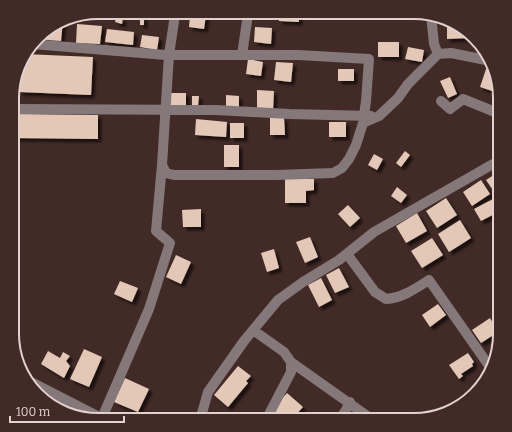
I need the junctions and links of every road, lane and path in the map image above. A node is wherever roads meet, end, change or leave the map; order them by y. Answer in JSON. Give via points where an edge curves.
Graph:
{"nodes":[{"id":1,"x":174,"y":19,"type":"edge"},
{"id":2,"x":247,"y":19,"type":"edge"},
{"id":3,"x":432,"y":21,"type":"edge"},
{"id":4,"x":40,"y":45,"type":"edge"},
{"id":5,"x":438,"y":54,"type":"junction"},
{"id":6,"x":169,"y":55,"type":"junction"},
{"id":7,"x":242,"y":55,"type":"junction"},
{"id":8,"x":483,"y":59,"type":"edge"},
{"id":9,"x":441,"y":100,"type":"dead end"},
{"id":10,"x":19,"y":109,"type":"edge"},
{"id":11,"x":165,"y":110,"type":"junction"},
{"id":12,"x":493,"y":111,"type":"edge"},
{"id":13,"x":364,"y":115,"type":"junction"},
{"id":14,"x":379,"y":116,"type":"junction"},
{"id":15,"x":493,"y":164,"type":"edge"},
{"id":16,"x":162,"y":165,"type":"junction"},
{"id":17,"x":347,"y":254,"type":"junction"},
{"id":18,"x":253,"y":330,"type":"junction"},
{"id":19,"x":290,"y":362,"type":"junction"},
{"id":20,"x":487,"y":363,"type":"edge"},
{"id":21,"x":38,"y":385,"type":"edge"},
{"id":22,"x":350,"y":402,"type":"junction"},
{"id":23,"x":91,"y":412,"type":"edge"},
{"id":24,"x":106,"y":413,"type":"edge"},
{"id":25,"x":202,"y":413,"type":"edge"},
{"id":26,"x":270,"y":413,"type":"edge"},
{"id":27,"x":344,"y":413,"type":"edge"},
{"id":28,"x":364,"y":413,"type":"edge"}],
"edges":[{"from":1,"to":6,"type":"street"},
{"from":2,"to":7,"type":"street"},
{"from":3,"to":5,"type":"street","via":[[434,44]]},
{"from":4,"to":6,"type":"street"},
{"from":5,"to":8,"type":"street","via":[[451,53]]},
{"from":5,"to":14,"type":"street"},
{"from":6,"to":7,"type":"street"},
{"from":6,"to":11,"type":"street"},
{"from":7,"to":13,"type":"street","via":[[369,59]]},
{"from":9,"to":12,"type":"street","via":[[450,109],[463,99]]},
{"from":10,"to":11,"type":"street"},
{"from":11,"to":13,"type":"street"},
{"from":11,"to":16,"type":"street"},
{"from":13,"to":14,"type":"street"},
{"from":14,"to":16,"type":"street","via":[[363,124],[349,159],[342,168],[333,172],[174,175],[166,173]]},
{"from":15,"to":17,"type":"street","via":[[374,232]]},
{"from":16,"to":24,"type":"street","via":[[156,231],[170,243],[149,309]]},
{"from":17,"to":18,"type":"street","via":[[278,300]]},
{"from":17,"to":20,"type":"street","via":[[375,292],[386,300],[413,291],[429,280]]},
{"from":18,"to":19,"type":"street","via":[[284,352]]},
{"from":18,"to":25,"type":"street","via":[[208,392]]},
{"from":19,"to":22,"type":"street"},
{"from":19,"to":26,"type":"street","via":[[291,372]]},
{"from":21,"to":23,"type":"street"},
{"from":22,"to":27,"type":"street"},
{"from":22,"to":28,"type":"street"}]}
